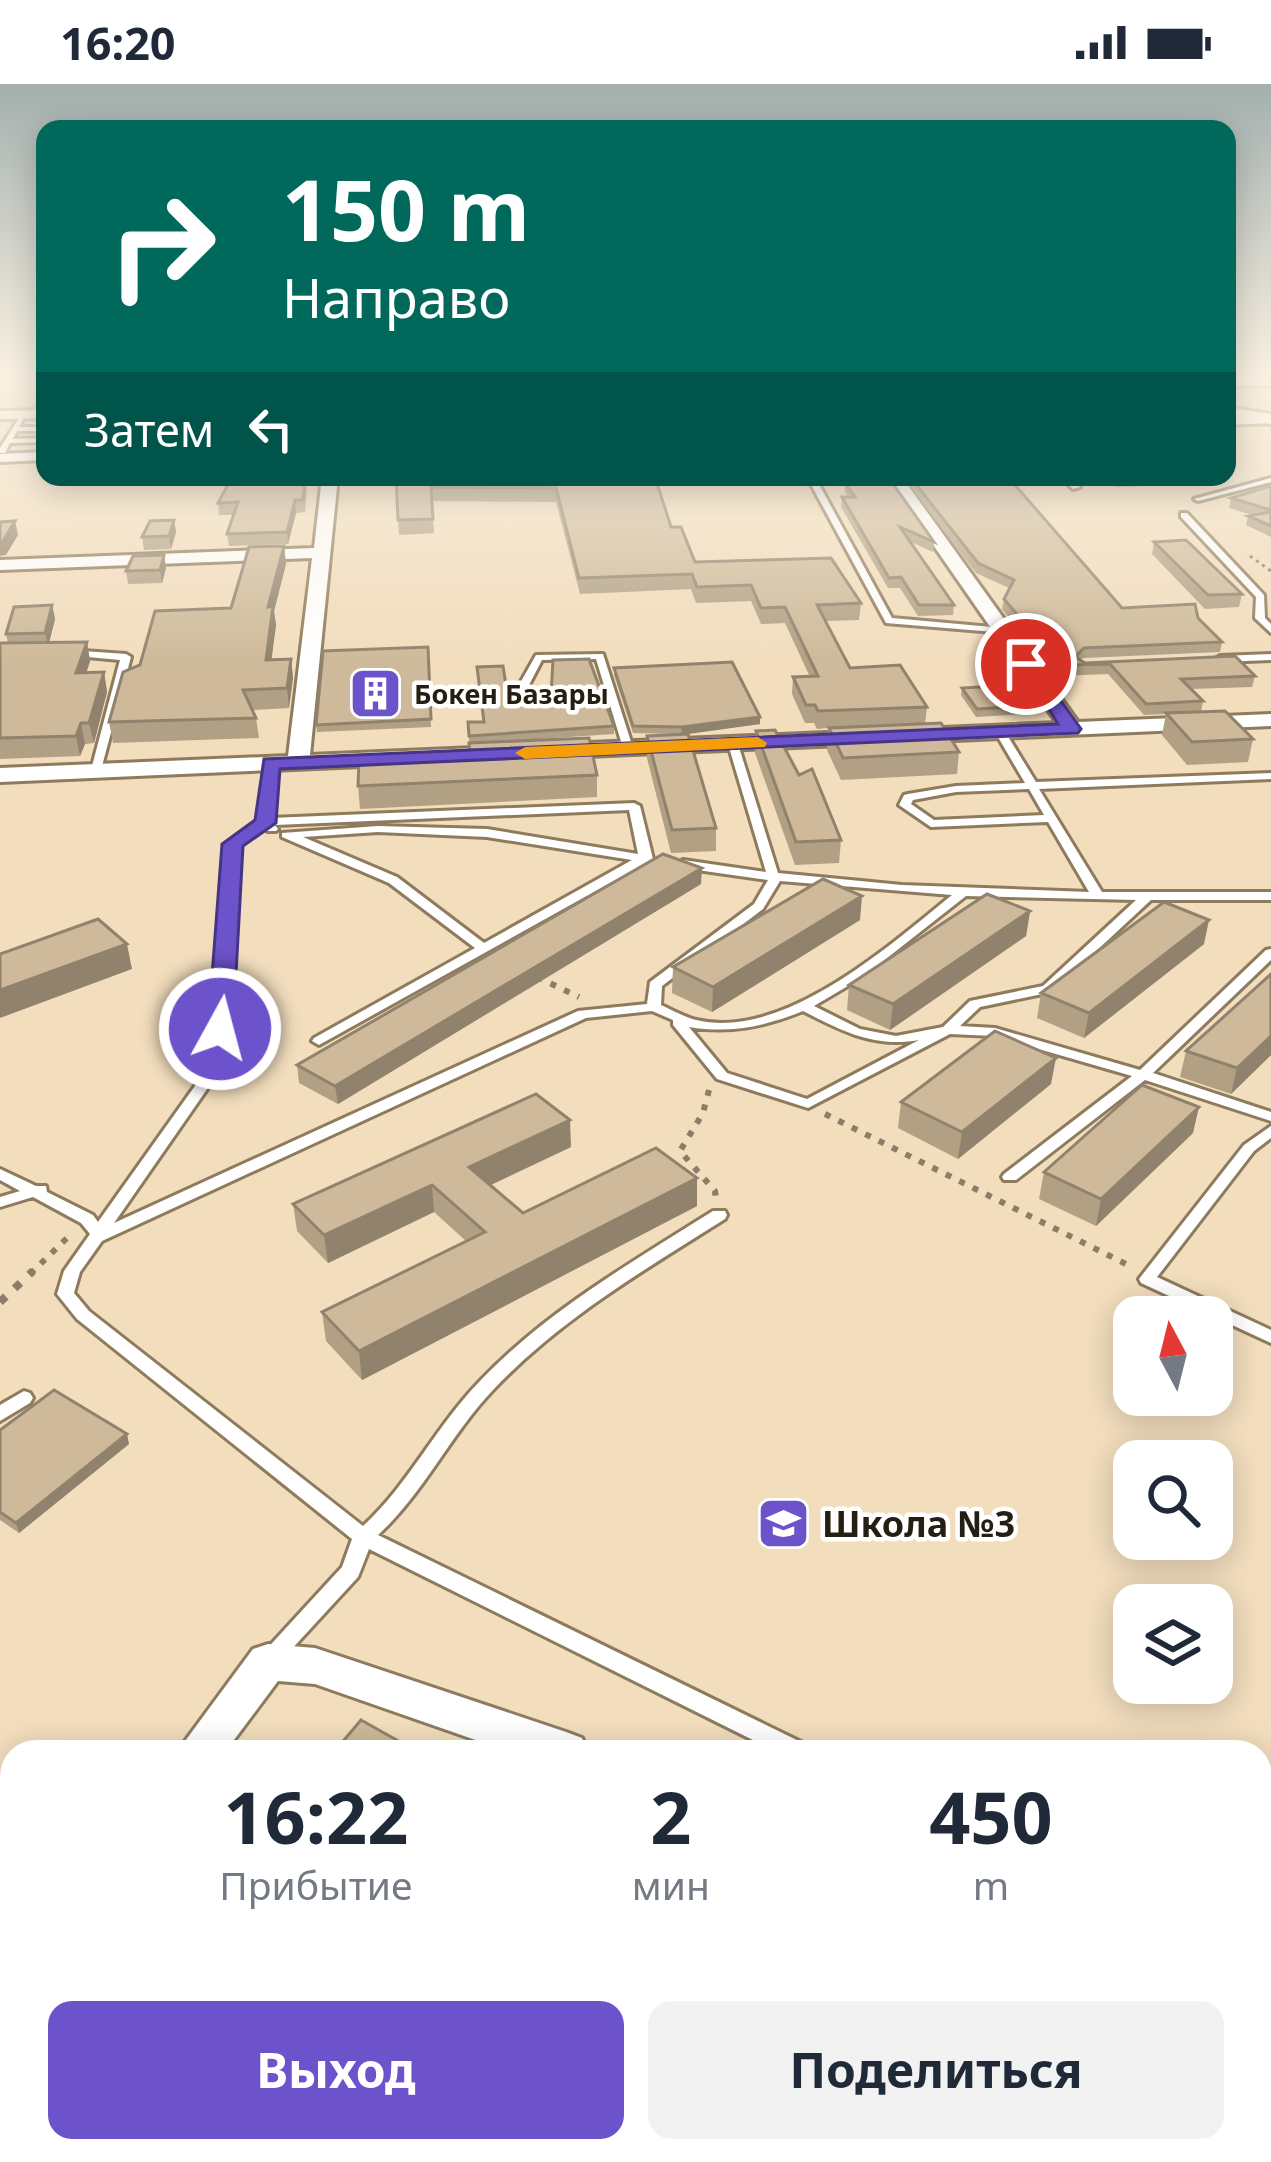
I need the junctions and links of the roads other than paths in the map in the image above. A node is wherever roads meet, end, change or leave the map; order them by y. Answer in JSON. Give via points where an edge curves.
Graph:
{"nodes":[{"id":1,"x":1271,"y":480,"type":"edge"},
{"id":2,"x":329,"y":486,"type":"edge"},
{"id":3,"x":816,"y":486,"type":"edge"},
{"id":4,"x":899,"y":486,"type":"edge"},
{"id":5,"x":1198,"y":499,"type":"dead end"},
{"id":6,"x":1184,"y":515,"type":"dead end"},
{"id":7,"x":322,"y":553,"type":"junction"},
{"id":8,"x":855,"y":563,"type":"junction"},
{"id":9,"x":831,"y":564,"type":"edge"},
{"id":10,"x":0,"y":565,"type":"edge"},
{"id":11,"x":1271,"y":630,"type":"edge"},
{"id":12,"x":1003,"y":631,"type":"junction"},
{"id":13,"x":60,"y":653,"type":"edge"},
{"id":14,"x":1271,"y":657,"type":"edge"},
{"id":15,"x":1201,"y":660,"type":"edge"},
{"id":16,"x":524,"y":685,"type":"dead end"},
{"id":17,"x":1271,"y":720,"type":"edge"},
{"id":18,"x":1072,"y":729,"type":"junction"},
{"id":19,"x":1000,"y":732,"type":"junction"},
{"id":20,"x":733,"y":744,"type":"junction"},
{"id":21,"x":628,"y":748,"type":"junction"},
{"id":22,"x":298,"y":762,"type":"junction"},
{"id":23,"x":271,"y":763,"type":"junction"},
{"id":24,"x":96,"y":770,"type":"junction"},
{"id":25,"x":0,"y":775,"type":"edge"},
{"id":26,"x":1271,"y":776,"type":"edge"},
{"id":27,"x":1033,"y":787,"type":"junction"},
{"id":28,"x":1051,"y":818,"type":"junction"},
{"id":29,"x":266,"y":823,"type":"junction"},
{"id":30,"x":286,"y":835,"type":"junction"},
{"id":31,"x":646,"y":858,"type":"junction"},
{"id":32,"x":774,"y":880,"type":"junction"},
{"id":33,"x":962,"y":893,"type":"junction"},
{"id":34,"x":1097,"y":896,"type":"junction"},
{"id":35,"x":1271,"y":896,"type":"edge"},
{"id":36,"x":1147,"y":897,"type":"junction"},
{"id":37,"x":481,"y":947,"type":"junction"},
{"id":38,"x":1271,"y":953,"type":"edge"},
{"id":39,"x":655,"y":1007,"type":"junction"},
{"id":40,"x":808,"y":1008,"type":"junction"},
{"id":41,"x":678,"y":1022,"type":"junction"},
{"id":42,"x":948,"y":1030,"type":"junction"},
{"id":43,"x":319,"y":1041,"type":"dead end"},
{"id":44,"x":1143,"y":1076,"type":"junction"},
{"id":45,"x":1271,"y":1117,"type":"edge"},
{"id":46,"x":1271,"y":1130,"type":"edge"},
{"id":47,"x":0,"y":1174,"type":"edge"},
{"id":48,"x":1010,"y":1177,"type":"dead end"},
{"id":49,"x":40,"y":1190,"type":"junction"},
{"id":50,"x":0,"y":1202,"type":"edge"},
{"id":51,"x":718,"y":1215,"type":"road end"},
{"id":52,"x":100,"y":1236,"type":"junction"},
{"id":53,"x":1271,"y":1337,"type":"edge"},
{"id":54,"x":24,"y":1398,"type":"dead end"},
{"id":55,"x":0,"y":1414,"type":"edge"},
{"id":56,"x":363,"y":1537,"type":"junction"},
{"id":57,"x":268,"y":1662,"type":"junction"},
{"id":58,"x":208,"y":1740,"type":"edge"},
{"id":59,"x":531,"y":1740,"type":"edge"},
{"id":60,"x":775,"y":1740,"type":"edge"}],
"edges":[{"from":1,"to":5,"type":"lane"},
{"from":2,"to":7,"type":"street"},
{"from":3,"to":8,"type":"lane"},
{"from":4,"to":12,"type":"street"},
{"from":6,"to":11,"type":"lane","via":[[1262,597],[1260,618]]},
{"from":7,"to":10,"type":"street"},
{"from":7,"to":22,"type":"street"},
{"from":8,"to":9,"type":"lane"},
{"from":8,"to":12,"type":"lane","via":[[889,621]]},
{"from":12,"to":18,"type":"street"},
{"from":13,"to":24,"type":"lane","via":[[126,657]]},
{"from":14,"to":15,"type":"lane"},
{"from":16,"to":21,"type":"lane","via":[[538,657],[600,656]]},
{"from":17,"to":18,"type":"street"},
{"from":18,"to":19,"type":"street"},
{"from":19,"to":20,"type":"street"},
{"from":19,"to":27,"type":"lane"},
{"from":20,"to":21,"type":"street"},
{"from":20,"to":32,"type":"lane"},
{"from":21,"to":22,"type":"street"},
{"from":22,"to":23,"type":"street"},
{"from":23,"to":24,"type":"street"},
{"from":23,"to":29,"type":"lane"},
{"from":24,"to":25,"type":"street"},
{"from":26,"to":27,"type":"lane"},
{"from":27,"to":28,"type":"lane"},
{"from":27,"to":28,"type":"lane","via":[[920,792],[905,806],[932,824]]},
{"from":28,"to":34,"type":"lane"},
{"from":29,"to":30,"type":"lane"},
{"from":29,"to":31,"type":"lane","via":[[634,806]]},
{"from":29,"to":52,"type":"lane","via":[[232,844],[214,1069]]},
{"from":30,"to":31,"type":"lane","via":[[487,833]]},
{"from":30,"to":37,"type":"lane","via":[[393,880]]},
{"from":31,"to":32,"type":"lane"},
{"from":31,"to":37,"type":"lane"},
{"from":32,"to":33,"type":"lane"},
{"from":32,"to":39,"type":"lane","via":[[760,906],[655,985]]},
{"from":33,"to":34,"type":"lane"},
{"from":33,"to":40,"type":"lane"},
{"from":34,"to":36,"type":"lane"},
{"from":35,"to":36,"type":"lane"},
{"from":36,"to":42,"type":"lane","via":[[1047,989],[975,1004]]},
{"from":37,"to":43,"type":"lane"},
{"from":38,"to":44,"type":"lane"},
{"from":39,"to":41,"type":"lane"},
{"from":39,"to":52,"type":"lane","via":[[583,1014]]},
{"from":40,"to":41,"type":"lane","via":[[725,1027]]},
{"from":40,"to":42,"type":"lane","via":[[856,1032],[896,1040]]},
{"from":41,"to":42,"type":"lane","via":[[722,1076],[808,1104]]},
{"from":42,"to":44,"type":"lane","via":[[1049,1044]]},
{"from":44,"to":45,"type":"lane"},
{"from":44,"to":48,"type":"lane"},
{"from":46,"to":53,"type":"lane","via":[[1148,1279]]},
{"from":47,"to":49,"type":"lane"},
{"from":49,"to":50,"type":"lane"},
{"from":49,"to":52,"type":"lane"},
{"from":51,"to":56,"type":"lane","via":[[565,1312],[459,1416],[399,1507]]},
{"from":52,"to":56,"type":"lane","via":[[64,1294],[83,1316]]},
{"from":54,"to":55,"type":"lane"},
{"from":56,"to":57,"type":"lane","via":[[351,1571]]},
{"from":56,"to":60,"type":"lane"},
{"from":57,"to":58,"type":"street"},
{"from":57,"to":59,"type":"street","via":[[315,1666]]}]}
